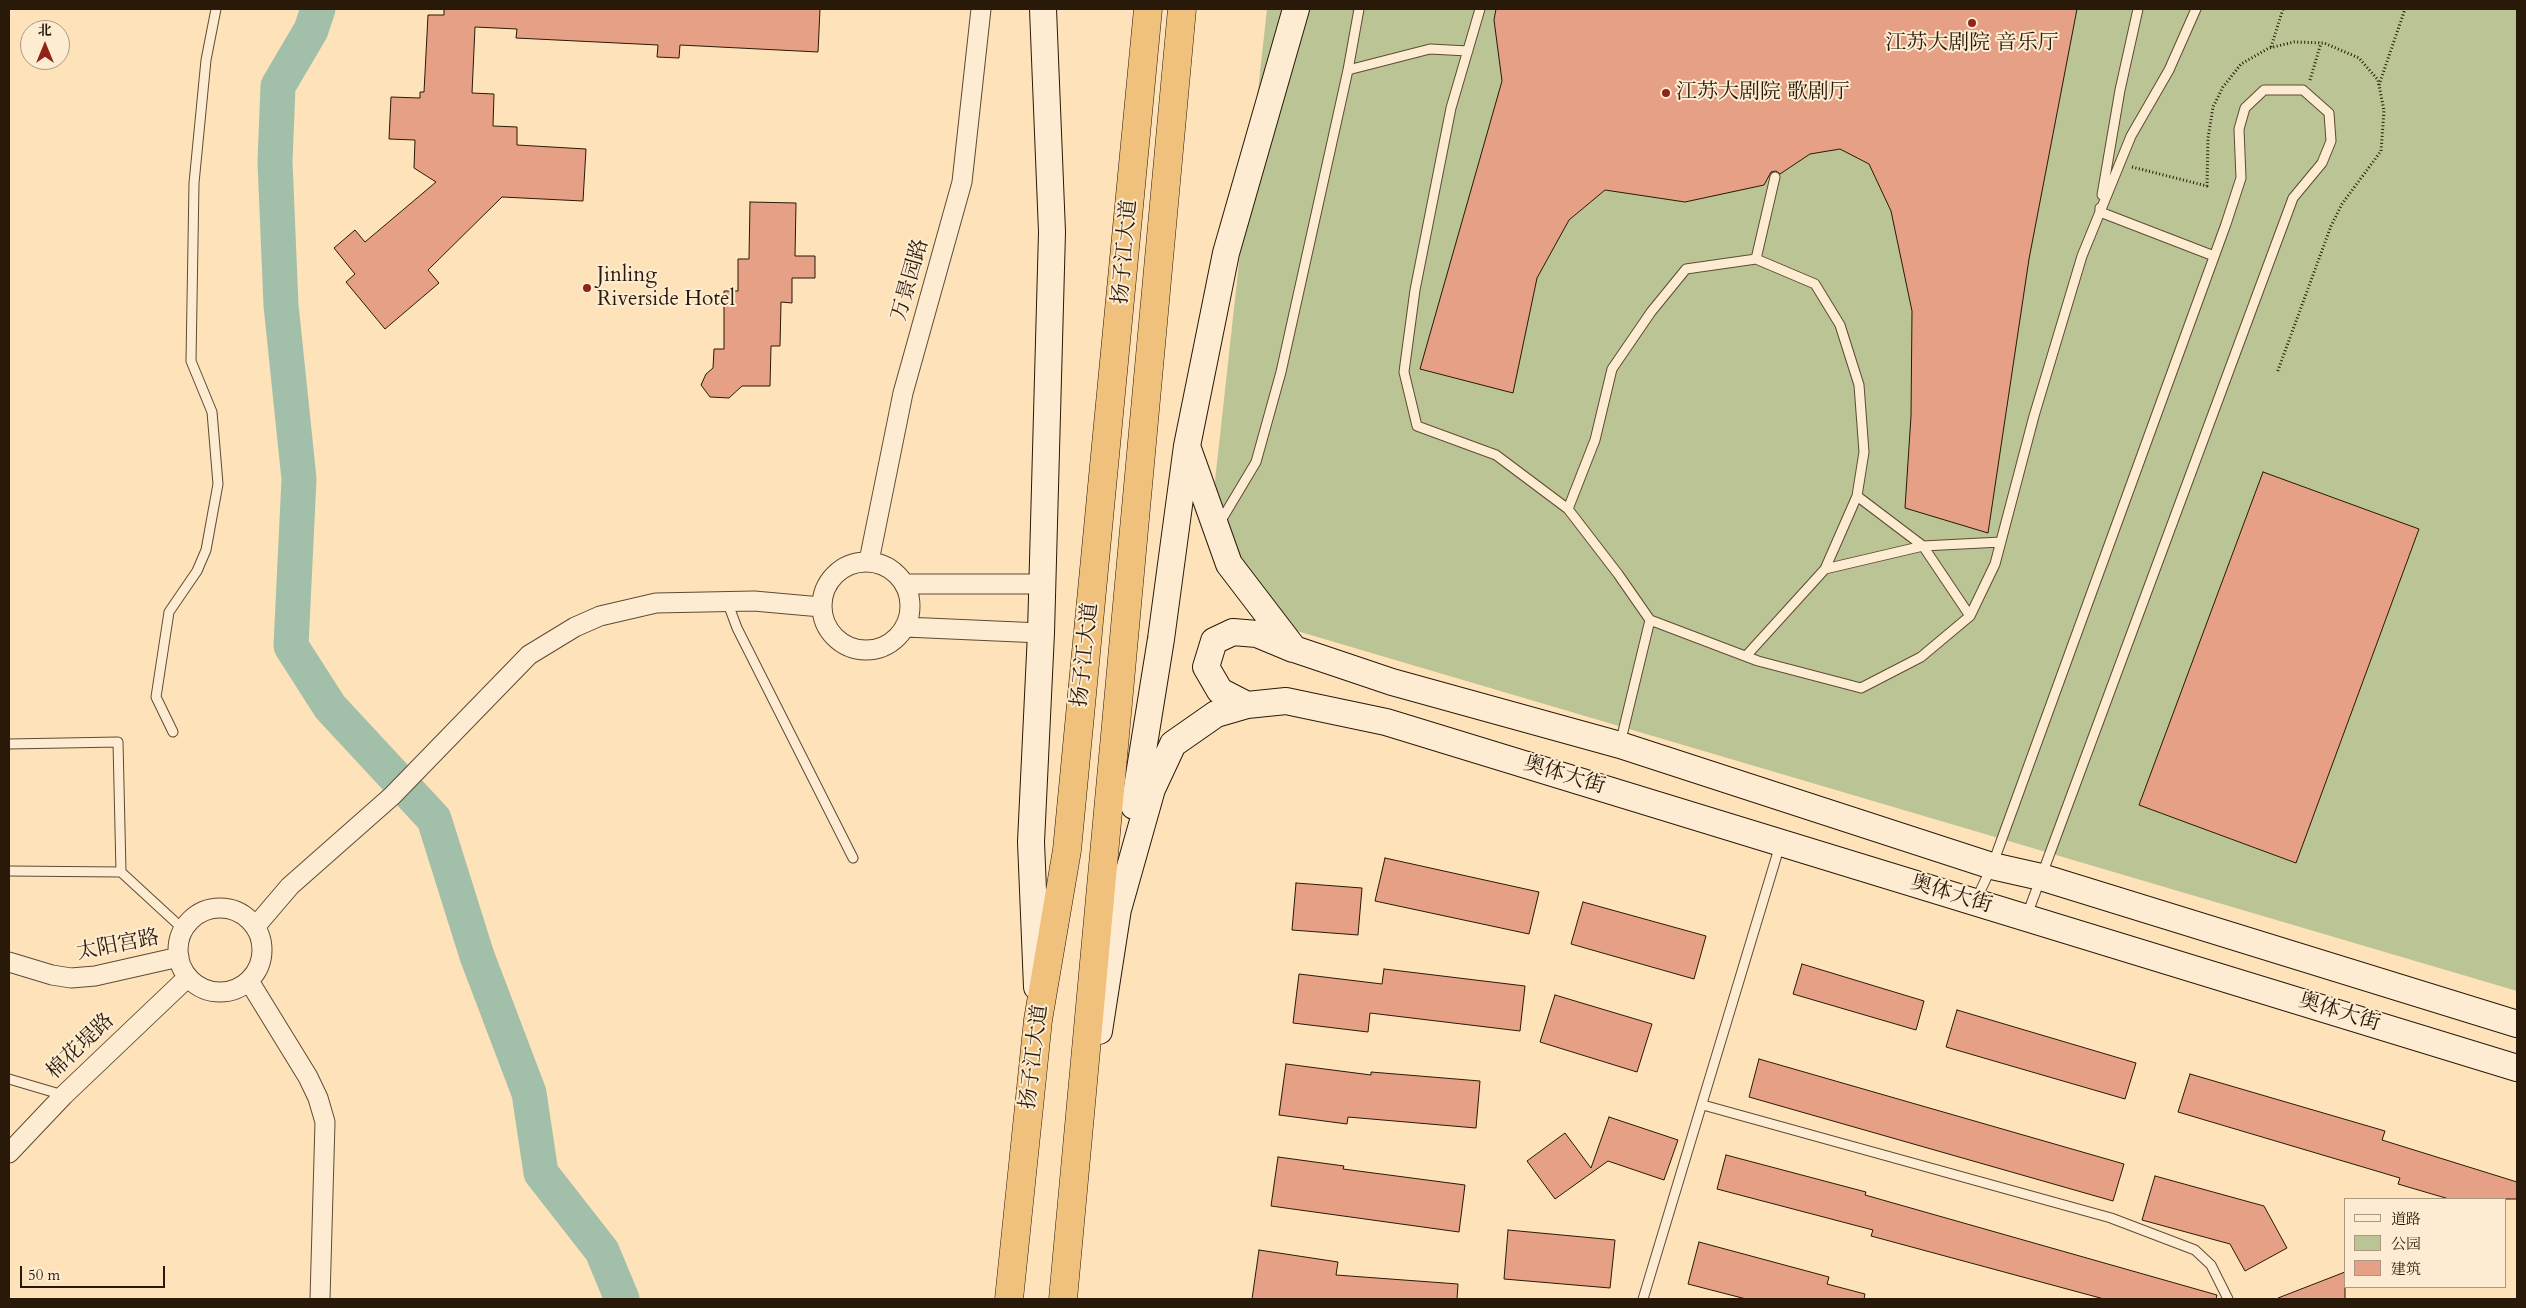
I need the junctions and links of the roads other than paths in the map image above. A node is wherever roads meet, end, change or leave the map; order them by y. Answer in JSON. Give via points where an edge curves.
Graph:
{"nodes":[{"id":1,"x":216,"y":9,"type":"edge"},
{"id":2,"x":981,"y":9,"type":"edge"},
{"id":3,"x":1042,"y":9,"type":"edge"},
{"id":4,"x":1148,"y":9,"type":"edge"},
{"id":5,"x":1182,"y":9,"type":"edge"},
{"id":6,"x":1296,"y":9,"type":"edge"},
{"id":7,"x":1359,"y":9,"type":"edge"},
{"id":8,"x":1480,"y":9,"type":"edge"},
{"id":9,"x":2138,"y":9,"type":"edge"},
{"id":10,"x":2196,"y":9,"type":"edge"},
{"id":11,"x":1468,"y":51,"type":"junction"},
{"id":12,"x":1348,"y":70,"type":"junction"},
{"id":13,"x":1776,"y":177,"type":"dead end"},
{"id":14,"x":2100,"y":212,"type":"junction"},
{"id":15,"x":2214,"y":256,"type":"junction"},
{"id":16,"x":1756,"y":260,"type":"junction"},
{"id":17,"x":1187,"y":446,"type":"junction"},
{"id":18,"x":1857,"y":496,"type":"junction"},
{"id":19,"x":1568,"y":509,"type":"junction"},
{"id":20,"x":1216,"y":529,"type":"junction"},
{"id":21,"x":2001,"y":542,"type":"junction"},
{"id":22,"x":1923,"y":546,"type":"junction"},
{"id":23,"x":869,"y":561,"type":"junction"},
{"id":24,"x":1825,"y":569,"type":"junction"},
{"id":25,"x":905,"y":584,"type":"junction"},
{"id":26,"x":1041,"y":584,"type":"junction"},
{"id":27,"x":728,"y":601,"type":"junction"},
{"id":28,"x":821,"y":607,"type":"junction"},
{"id":29,"x":1970,"y":616,"type":"junction"},
{"id":30,"x":1650,"y":620,"type":"junction"},
{"id":31,"x":905,"y":627,"type":"junction"},
{"id":32,"x":1041,"y":633,"type":"junction"},
{"id":33,"x":1294,"y":649,"type":"junction"},
{"id":34,"x":1746,"y":656,"type":"junction"},
{"id":35,"x":1247,"y":705,"type":"junction"},
{"id":36,"x":174,"y":732,"type":"dead end"},
{"id":37,"x":9,"y":744,"type":"edge"},
{"id":38,"x":1620,"y":745,"type":"junction"},
{"id":39,"x":1781,"y":842,"type":"junction"},
{"id":40,"x":853,"y":858,"type":"dead end"},
{"id":41,"x":1992,"y":866,"type":"junction"},
{"id":42,"x":9,"y":871,"type":"edge"},
{"id":43,"x":121,"y":872,"type":"junction"},
{"id":44,"x":2041,"y":877,"type":"junction"},
{"id":45,"x":1975,"y":902,"type":"junction"},
{"id":46,"x":1117,"y":914,"type":"junction"},
{"id":47,"x":2026,"y":918,"type":"junction"},
{"id":48,"x":255,"y":927,"type":"junction"},
{"id":49,"x":184,"y":930,"type":"junction"},
{"id":50,"x":179,"y":957,"type":"junction"},
{"id":51,"x":9,"y":962,"type":"edge"},
{"id":52,"x":188,"y":977,"type":"junction"},
{"id":53,"x":249,"y":981,"type":"junction"},
{"id":54,"x":1038,"y":1020,"type":"junction"},
{"id":55,"x":2517,"y":1024,"type":"edge"},
{"id":56,"x":2517,"y":1068,"type":"edge"},
{"id":57,"x":9,"y":1079,"type":"edge"},
{"id":58,"x":64,"y":1095,"type":"junction"},
{"id":59,"x":1703,"y":1105,"type":"junction"},
{"id":60,"x":9,"y":1153,"type":"edge"},
{"id":61,"x":1070,"y":1232,"type":"junction"},
{"id":62,"x":320,"y":1299,"type":"edge"},
{"id":63,"x":1009,"y":1299,"type":"edge"},
{"id":64,"x":1063,"y":1299,"type":"edge"},
{"id":65,"x":1643,"y":1299,"type":"edge"},
{"id":66,"x":2228,"y":1299,"type":"edge"}],
"edges":[{"from":1,"to":36,"type":"lane","via":[[206,60],[194,183],[191,361],[212,412],[218,484],[206,550],[197,570],[169,612],[156,697]]},
{"from":2,"to":23,"type":"street","name":"万景园路","via":[[962,182],[903,393]]},
{"from":3,"to":26,"type":"street","via":[[1052,232]]},
{"from":4,"to":54,"type":"highway","name":"扬子江大道","via":[[1067,850]]},
{"from":5,"to":61,"type":"highway","name":"扬子江大道"},
{"from":6,"to":17,"type":"street","via":[[1226,253]]},
{"from":7,"to":12,"type":"lane"},
{"from":8,"to":11,"type":"lane"},
{"from":9,"to":14,"type":"lane","via":[[2120,90]]},
{"from":10,"to":14,"type":"lane","via":[[2169,70],[2131,136]]},
{"from":11,"to":12,"type":"lane","via":[[1430,49]]},
{"from":11,"to":19,"type":"lane","via":[[1449,117],[1415,290],[1404,372],[1417,426],[1496,455]]},
{"from":12,"to":20,"type":"lane","via":[[1281,372],[1256,462]]},
{"from":13,"to":16,"type":"lane"},
{"from":14,"to":15,"type":"lane"},
{"from":14,"to":21,"type":"lane","via":[[2079,266],[2034,416]]},
{"from":15,"to":41,"type":"lane"},
{"from":15,"to":44,"type":"lane","via":[[2241,178],[2239,129],[2245,108],[2264,90],[2303,90],[2329,113],[2331,141],[2322,163],[2293,198]]},
{"from":16,"to":18,"type":"lane","via":[[1815,284],[1840,325],[1859,385],[1864,452]]},
{"from":16,"to":19,"type":"lane","via":[[1686,269],[1651,312],[1612,369],[1595,440]]},
{"from":17,"to":20,"type":"street"},
{"from":17,"to":46,"type":"street","via":[[1161,639]]},
{"from":18,"to":22,"type":"lane"},
{"from":18,"to":24,"type":"lane"},
{"from":19,"to":30,"type":"lane"},
{"from":20,"to":33,"type":"street","via":[[1229,564]]},
{"from":21,"to":22,"type":"lane"},
{"from":21,"to":29,"type":"lane","via":[[1995,564]]},
{"from":22,"to":24,"type":"lane"},
{"from":22,"to":29,"type":"lane"},
{"from":23,"to":25,"type":"street","via":[[883,564],[896,572]]},
{"from":23,"to":28,"type":"street","via":[[854,562],[840,569],[826,586]]},
{"from":24,"to":34,"type":"lane"},
{"from":25,"to":26,"type":"street"},
{"from":25,"to":31,"type":"street","via":[[910,598],[910,613]]},
{"from":26,"to":32,"type":"street"},
{"from":27,"to":28,"type":"street"},
{"from":27,"to":40,"type":"lane","via":[[737,628]]},
{"from":27,"to":48,"type":"street","via":[[656,603],[600,616],[529,655],[392,796],[290,886]]},
{"from":28,"to":31,"type":"street","via":[[831,634],[856,649],[884,646]]},
{"from":29,"to":34,"type":"lane","via":[[1921,657],[1861,688]]},
{"from":30,"to":34,"type":"lane"},
{"from":30,"to":38,"type":"lane"},
{"from":31,"to":32,"type":"street"},
{"from":32,"to":54,"type":"street","via":[[1031,842]]},
{"from":33,"to":35,"type":"street","name":"奥体大街","via":[[1257,634],[1233,632],[1214,641],[1206,667],[1220,691]]},
{"from":33,"to":38,"type":"street","name":"奥体大街","via":[[1392,682]]},
{"from":35,"to":39,"type":"street","name":"奥体大街","via":[[1286,701],[1386,722]]},
{"from":35,"to":46,"type":"street","name":"奥体大街","via":[[1216,714],[1173,744],[1152,789]]},
{"from":37,"to":43,"type":"lane","via":[[118,742]]},
{"from":38,"to":41,"type":"street","name":"奥体大街"},
{"from":39,"to":45,"type":"street","name":"奥体大街"},
{"from":39,"to":59,"type":"lane"},
{"from":41,"to":44,"type":"street","name":"奥体大街"},
{"from":41,"to":45,"type":"lane"},
{"from":42,"to":43,"type":"lane"},
{"from":43,"to":49,"type":"lane"},
{"from":44,"to":47,"type":"lane"},
{"from":44,"to":55,"type":"street","name":"奥体大街"},
{"from":45,"to":47,"type":"street","name":"奥体大街"},
{"from":46,"to":61,"type":"street"},
{"from":47,"to":56,"type":"street","name":"奥体大街"},
{"from":48,"to":49,"type":"street","via":[[233,910],[219,908],[205,911]]},
{"from":48,"to":53,"type":"street","via":[[261,943],[261,961]]},
{"from":49,"to":50,"type":"street","via":[[179,943]]},
{"from":50,"to":51,"type":"street","name":"太阳宫路","via":[[72,978]]},
{"from":50,"to":52,"type":"street"},
{"from":52,"to":53,"type":"street","via":[[198,986],[218,992],[238,988]]},
{"from":52,"to":58,"type":"street","name":"棉花堤路"},
{"from":53,"to":62,"type":"street","via":[[308,1077],[325,1122]]},
{"from":54,"to":63,"type":"highway","name":"扬子江大道"},
{"from":57,"to":58,"type":"lane"},
{"from":58,"to":60,"type":"street","name":"棉花堤路"},
{"from":59,"to":65,"type":"lane"},
{"from":59,"to":66,"type":"lane","via":[[2111,1218],[2195,1250],[2212,1265]]},
{"from":61,"to":64,"type":"highway","name":"扬子江大道"}]}
